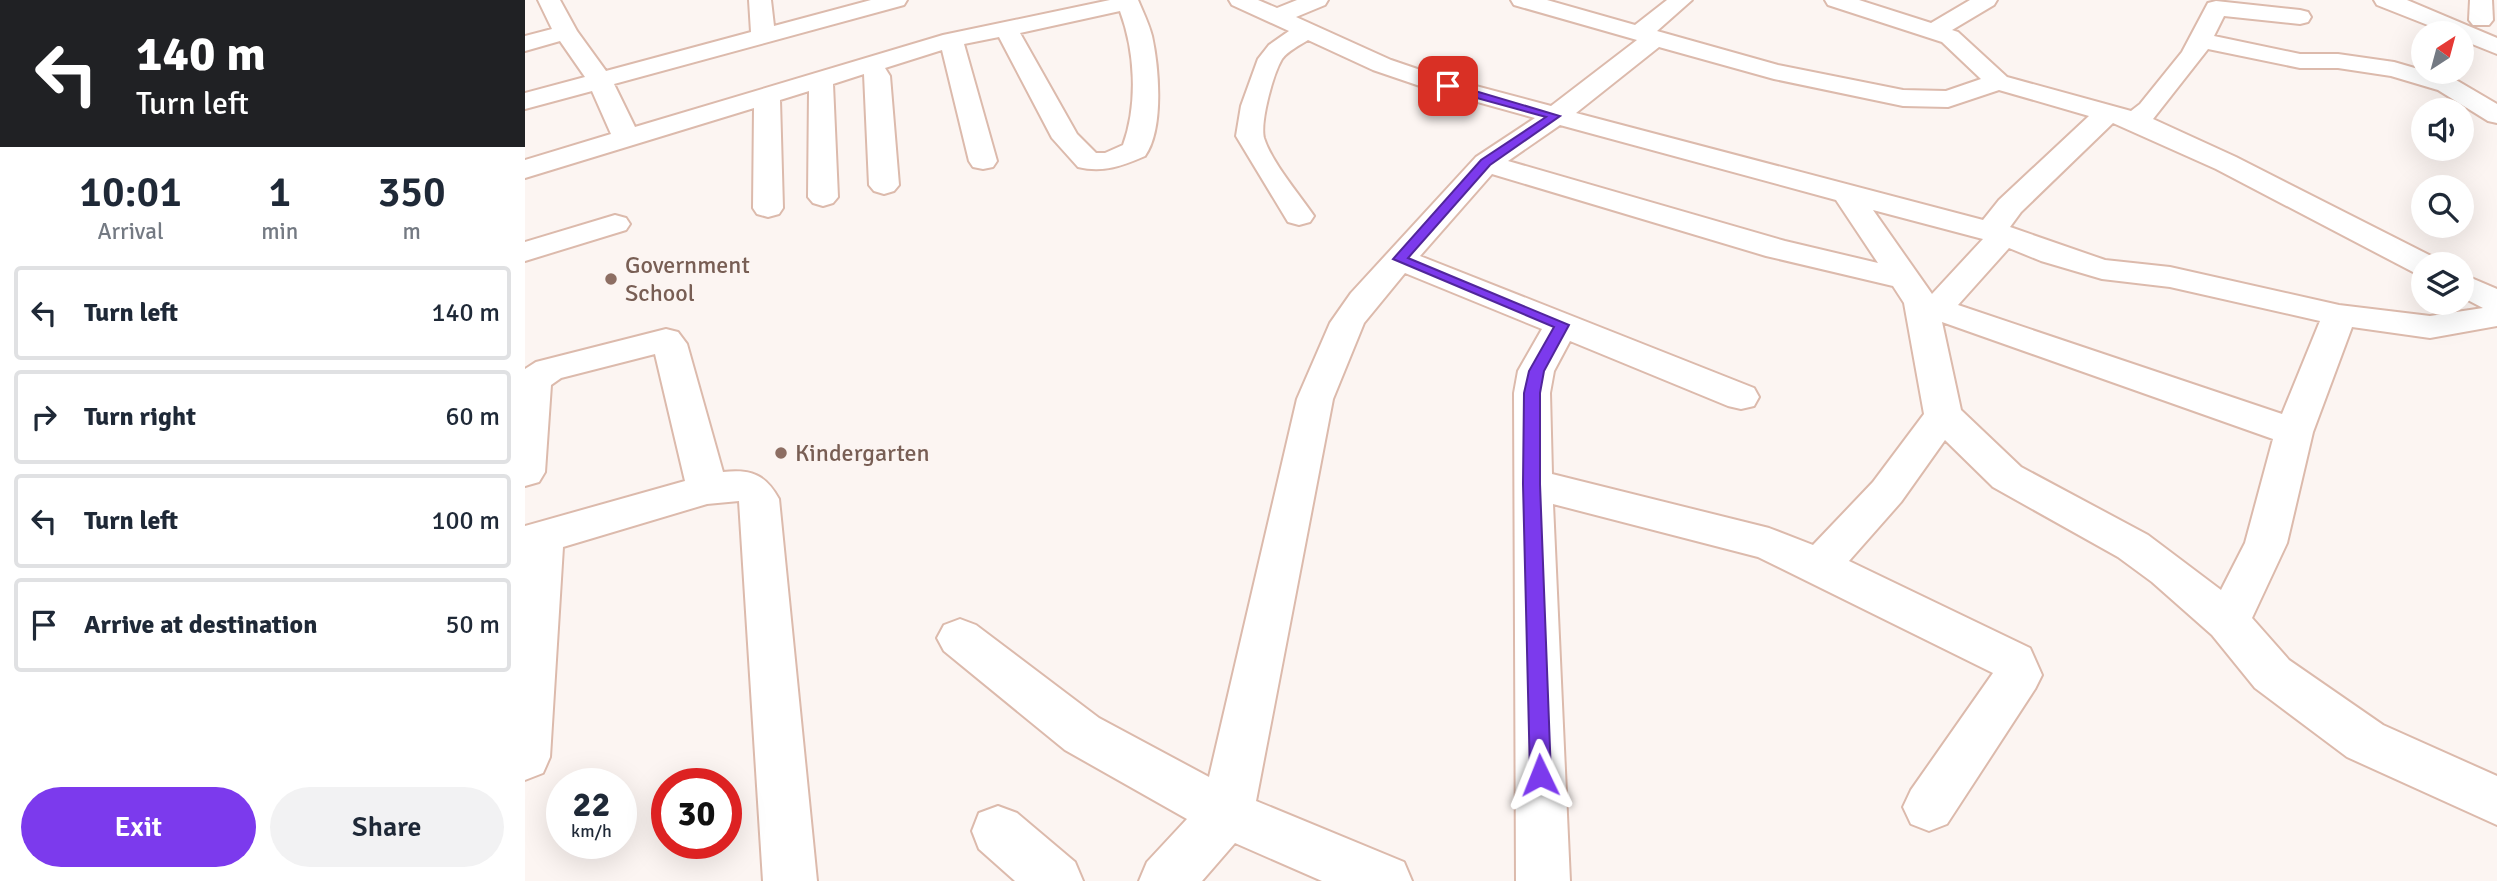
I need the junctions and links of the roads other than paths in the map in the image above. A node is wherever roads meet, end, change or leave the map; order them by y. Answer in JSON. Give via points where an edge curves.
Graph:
{"nodes":[{"id":1,"x":549,"y":0,"type":"edge"},
{"id":2,"x":761,"y":0,"type":"edge"},
{"id":3,"x":896,"y":0,"type":"edge"},
{"id":4,"x":1240,"y":0,"type":"edge"},
{"id":5,"x":1317,"y":0,"type":"edge"},
{"id":6,"x":1522,"y":0,"type":"edge"},
{"id":7,"x":1681,"y":0,"type":"edge"},
{"id":8,"x":1836,"y":0,"type":"edge"},
{"id":9,"x":1986,"y":0,"type":"edge"},
{"id":10,"x":2385,"y":0,"type":"edge"},
{"id":11,"x":1127,"y":2,"type":"edge"},
{"id":12,"x":2423,"y":13,"type":"junction"},
{"id":13,"x":2486,"y":14,"type":"edge"},
{"id":14,"x":1275,"y":17,"type":"junction"},
{"id":15,"x":2300,"y":17,"type":"dead end"},
{"id":16,"x":1006,"y":28,"type":"junction"},
{"id":17,"x":1306,"y":31,"type":"junction"},
{"id":18,"x":1934,"y":32,"type":"junction"},
{"id":19,"x":566,"y":33,"type":"junction"},
{"id":20,"x":1648,"y":35,"type":"junction"},
{"id":21,"x":764,"y":37,"type":"junction"},
{"id":22,"x":951,"y":40,"type":"junction"},
{"id":23,"x":525,"y":44,"type":"edge"},
{"id":24,"x":2497,"y":47,"type":"edge"},
{"id":25,"x":2195,"y":48,"type":"junction"},
{"id":26,"x":870,"y":63,"type":"junction"},
{"id":27,"x":819,"y":80,"type":"junction"},
{"id":28,"x":600,"y":81,"type":"junction"},
{"id":29,"x":1998,"y":82,"type":"junction"},
{"id":30,"x":2308,"y":85,"type":"dead end"},
{"id":31,"x":767,"y":96,"type":"junction"},
{"id":32,"x":525,"y":101,"type":"edge"},
{"id":33,"x":2497,"y":115,"type":"edge"},
{"id":34,"x":1555,"y":116,"type":"junction"},
{"id":35,"x":2122,"y":117,"type":"junction"},
{"id":36,"x":626,"y":138,"type":"junction"},
{"id":37,"x":983,"y":162,"type":"dead end"},
{"id":38,"x":1486,"y":163,"type":"junction"},
{"id":39,"x":525,"y":169,"type":"edge"},
{"id":40,"x":884,"y":185,"type":"dead end"},
{"id":41,"x":1847,"y":194,"type":"junction"},
{"id":42,"x":823,"y":197,"type":"dead end"},
{"id":43,"x":768,"y":208,"type":"dead end"},
{"id":44,"x":1299,"y":216,"type":"dead end"},
{"id":45,"x":615,"y":225,"type":"dead end"},
{"id":46,"x":1997,"y":234,"type":"junction"},
{"id":47,"x":525,"y":252,"type":"edge"},
{"id":48,"x":2411,"y":258,"type":"edge"},
{"id":49,"x":1399,"y":259,"type":"junction"},
{"id":50,"x":2474,"y":290,"type":"edge"},
{"id":51,"x":1921,"y":296,"type":"junction"},
{"id":52,"x":2497,"y":302,"type":"edge"},
{"id":53,"x":2339,"y":315,"type":"junction"},
{"id":54,"x":2497,"y":316,"type":"edge"},
{"id":55,"x":1562,"y":325,"type":"junction"},
{"id":56,"x":1741,"y":397,"type":"dead end"},
{"id":57,"x":1943,"y":415,"type":"junction"},
{"id":58,"x":2294,"y":432,"type":"junction"},
{"id":59,"x":525,"y":472,"type":"edge"},
{"id":60,"x":1532,"y":484,"type":"junction"},
{"id":61,"x":707,"y":489,"type":"junction"},
{"id":62,"x":534,"y":540,"type":"edge"},
{"id":63,"x":1819,"y":566,"type":"junction"},
{"id":64,"x":2228,"y":622,"type":"junction"},
{"id":65,"x":960,"y":638,"type":"dead end"},
{"id":66,"x":525,"y":757,"type":"edge"},
{"id":67,"x":2497,"y":801,"type":"edge"},
{"id":68,"x":1929,"y":807,"type":"dead end"},
{"id":69,"x":1227,"y":814,"type":"junction"},
{"id":70,"x":998,"y":831,"type":"dead end"},
{"id":71,"x":790,"y":881,"type":"edge"},
{"id":72,"x":1056,"y":881,"type":"edge"},
{"id":73,"x":1167,"y":881,"type":"edge"},
{"id":74,"x":1385,"y":881,"type":"edge"},
{"id":75,"x":1543,"y":881,"type":"edge"}],
"edges":[{"from":1,"to":19,"type":"street"},
{"from":2,"to":21,"type":"street"},
{"from":3,"to":21,"type":"street"},
{"from":4,"to":14,"type":"street"},
{"from":5,"to":14,"type":"street"},
{"from":6,"to":20,"type":"street"},
{"from":7,"to":20,"type":"street"},
{"from":8,"to":18,"type":"street"},
{"from":9,"to":18,"type":"street"},
{"from":10,"to":12,"type":"street"},
{"from":11,"to":16,"type":"street"},
{"from":11,"to":16,"type":"street","via":[[1139,35],[1143,133],[1135,150],[1109,161],[1088,161],[1066,138]]},
{"from":12,"to":13,"type":"street"},
{"from":12,"to":24,"type":"street"},
{"from":14,"to":17,"type":"street"},
{"from":15,"to":25,"type":"street","via":[[2218,8]]},
{"from":16,"to":22,"type":"street"},
{"from":17,"to":34,"type":"street","via":[[1382,65]]},
{"from":17,"to":44,"type":"street","via":[[1269,61],[1253,106],[1250,138]]},
{"from":18,"to":29,"type":"street","via":[[1950,37]]},
{"from":19,"to":23,"type":"street"},
{"from":19,"to":28,"type":"street"},
{"from":20,"to":29,"type":"street","via":[[1774,72],[1903,98],[1948,99]]},
{"from":20,"to":34,"type":"street"},
{"from":21,"to":28,"type":"street"},
{"from":22,"to":26,"type":"street"},
{"from":22,"to":37,"type":"street"},
{"from":25,"to":30,"type":"street"},
{"from":25,"to":33,"type":"street","via":[[2394,69],[2456,89]]},
{"from":25,"to":35,"type":"street","via":[[2149,110]]},
{"from":26,"to":27,"type":"street"},
{"from":26,"to":40,"type":"street","via":[[877,76]]},
{"from":27,"to":31,"type":"street"},
{"from":27,"to":42,"type":"street"},
{"from":28,"to":32,"type":"street"},
{"from":28,"to":36,"type":"street"},
{"from":29,"to":35,"type":"street"},
{"from":31,"to":36,"type":"street"},
{"from":31,"to":43,"type":"street"},
{"from":34,"to":38,"type":"street"},
{"from":34,"to":41,"type":"street"},
{"from":35,"to":46,"type":"street","via":[[2010,206]]},
{"from":35,"to":48,"type":"street","via":[[2226,163]]},
{"from":36,"to":39,"type":"street"},
{"from":38,"to":49,"type":"street"},
{"from":38,"to":51,"type":"street"},
{"from":41,"to":46,"type":"street"},
{"from":41,"to":51,"type":"street"},
{"from":45,"to":47,"type":"street"},
{"from":46,"to":51,"type":"street"},
{"from":46,"to":53,"type":"street","via":[[2102,270],[2170,276]]},
{"from":49,"to":55,"type":"street"},
{"from":49,"to":69,"type":"street","via":[[1347,323],[1315,399]]},
{"from":50,"to":52,"type":"street"},
{"from":51,"to":57,"type":"street"},
{"from":51,"to":58,"type":"street"},
{"from":53,"to":54,"type":"street","via":[[2430,327]]},
{"from":53,"to":58,"type":"street"},
{"from":55,"to":56,"type":"street"},
{"from":55,"to":60,"type":"street","via":[[1534,382]]},
{"from":57,"to":63,"type":"street","via":[[1887,492]]},
{"from":57,"to":64,"type":"street","via":[[2007,477],[2133,546]]},
{"from":58,"to":64,"type":"street","via":[[2266,543]]},
{"from":59,"to":61,"type":"street","via":[[533,380],[549,370],[666,340]]},
{"from":60,"to":63,"type":"street","via":[[1769,544]]},
{"from":60,"to":75,"type":"street"},
{"from":61,"to":62,"type":"street"},
{"from":61,"to":71,"type":"street","via":[[751,488],[759,499]]},
{"from":62,"to":66,"type":"street"},
{"from":63,"to":68,"type":"street","via":[[2010,659],[2017,667],[2018,675]]},
{"from":64,"to":67,"type":"street","via":[[2272,674],[2365,741]]},
{"from":65,"to":69,"type":"street","via":[[1082,734]]},
{"from":69,"to":73,"type":"street"},
{"from":69,"to":74,"type":"street"},
{"from":70,"to":72,"type":"street"}]}
